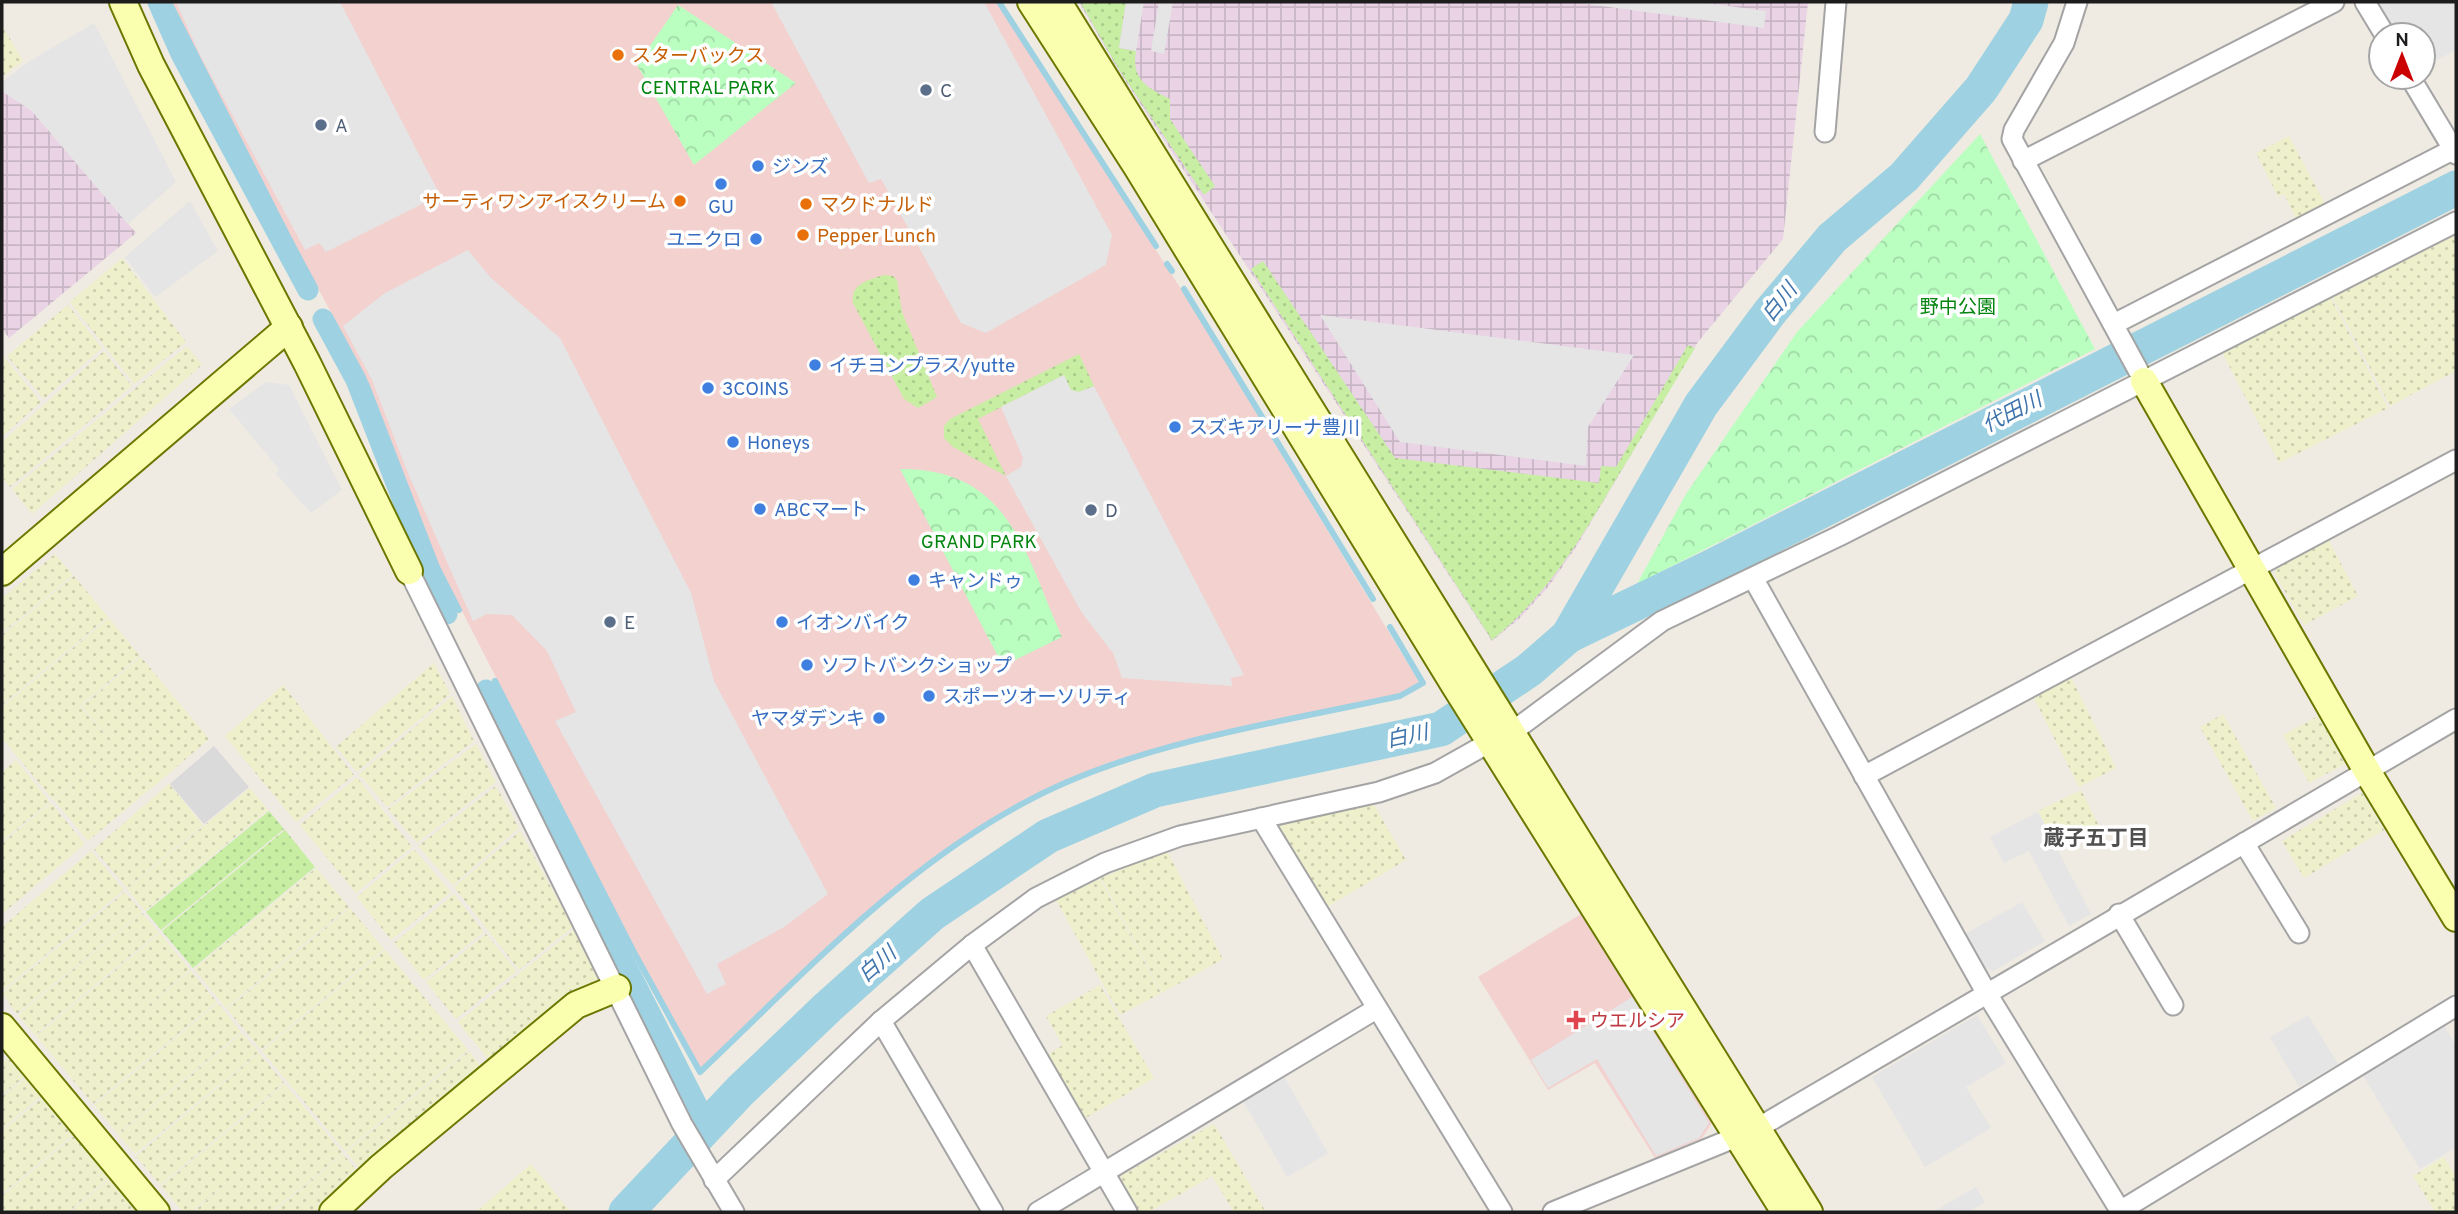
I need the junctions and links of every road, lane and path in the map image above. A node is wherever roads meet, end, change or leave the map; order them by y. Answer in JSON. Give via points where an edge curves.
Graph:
{"nodes":[{"id":1,"x":123,"y":2,"type":"edge"},
{"id":2,"x":1031,"y":2,"type":"edge"},
{"id":3,"x":1058,"y":2,"type":"edge"},
{"id":4,"x":1836,"y":2,"type":"edge"},
{"id":5,"x":2077,"y":2,"type":"edge"},
{"id":6,"x":2334,"y":2,"type":"edge"},
{"id":7,"x":2365,"y":2,"type":"edge"},
{"id":8,"x":2377,"y":21,"type":"edge"},
{"id":9,"x":2419,"y":91,"type":"edge"},
{"id":10,"x":1825,"y":132,"type":"dead end"},
{"id":11,"x":2455,"y":150,"type":"edge"},
{"id":12,"x":2023,"y":161,"type":"junction"},
{"id":13,"x":2456,"y":222,"type":"edge"},
{"id":14,"x":1184,"y":277,"type":"dead end"},
{"id":15,"x":289,"y":327,"type":"junction"},
{"id":16,"x":2117,"y":330,"type":"junction"},
{"id":17,"x":2141,"y":375,"type":"junction"},
{"id":18,"x":2456,"y":460,"type":"edge"},
{"id":19,"x":1324,"y":470,"type":"junction"},
{"id":20,"x":2252,"y":567,"type":"junction"},
{"id":21,"x":409,"y":571,"type":"joint"},
{"id":22,"x":2,"y":572,"type":"edge"},
{"id":23,"x":1753,"y":578,"type":"junction"},
{"id":24,"x":1465,"y":679,"type":"junction"},
{"id":25,"x":2456,"y":719,"type":"edge"},
{"id":26,"x":1497,"y":730,"type":"junction"},
{"id":27,"x":2367,"y":771,"type":"junction"},
{"id":28,"x":1864,"y":776,"type":"junction"},
{"id":29,"x":1261,"y":818,"type":"junction"},
{"id":30,"x":2244,"y":843,"type":"junction"},
{"id":31,"x":2119,"y":914,"type":"junction"},
{"id":32,"x":2456,"y":918,"type":"edge"},
{"id":33,"x":2299,"y":933,"type":"dead end"},
{"id":34,"x":972,"y":946,"type":"junction"},
{"id":35,"x":617,"y":988,"type":"junction"},
{"id":36,"x":1986,"y":992,"type":"junction"},
{"id":37,"x":2173,"y":1005,"type":"dead end"},
{"id":38,"x":2456,"y":1006,"type":"edge"},
{"id":39,"x":1376,"y":1009,"type":"junction"},
{"id":40,"x":881,"y":1021,"type":"junction"},
{"id":41,"x":2,"y":1027,"type":"edge"},
{"id":42,"x":1747,"y":1132,"type":"junction"},
{"id":43,"x":709,"y":1172,"type":"junction"},
{"id":44,"x":1104,"y":1174,"type":"junction"},
{"id":45,"x":2120,"y":1211,"type":"edge"},
{"id":46,"x":156,"y":1212,"type":"edge"},
{"id":47,"x":333,"y":1212,"type":"edge"},
{"id":48,"x":734,"y":1212,"type":"edge"},
{"id":49,"x":993,"y":1212,"type":"edge"},
{"id":50,"x":1038,"y":1212,"type":"edge"},
{"id":51,"x":1127,"y":1212,"type":"edge"},
{"id":52,"x":1502,"y":1212,"type":"edge"},
{"id":53,"x":1553,"y":1212,"type":"edge"},
{"id":54,"x":1785,"y":1212,"type":"edge"},
{"id":55,"x":1809,"y":1212,"type":"edge"}],
"edges":[{"from":1,"to":15,"type":"street","via":[[151,65]]},
{"from":2,"to":19,"type":"street"},
{"from":3,"to":24,"type":"street"},
{"from":4,"to":10,"type":"street"},
{"from":5,"to":12,"type":"street","via":[[2064,43],[2014,130],[2012,139]]},
{"from":6,"to":12,"type":"street"},
{"from":7,"to":8,"type":"street"},
{"from":9,"to":11,"type":"street"},
{"from":11,"to":16,"type":"street"},
{"from":12,"to":16,"type":"street"},
{"from":13,"to":17,"type":"street"},
{"from":14,"to":19,"type":"street","via":[[1260,396]]},
{"from":15,"to":21,"type":"street"},
{"from":15,"to":22,"type":"street"},
{"from":16,"to":17,"type":"street"},
{"from":17,"to":20,"type":"street"},
{"from":17,"to":23,"type":"street"},
{"from":18,"to":20,"type":"street"},
{"from":19,"to":24,"type":"street"},
{"from":20,"to":27,"type":"street"},
{"from":20,"to":28,"type":"street"},
{"from":21,"to":35,"type":"street"},
{"from":23,"to":26,"type":"street","via":[[1662,621]]},
{"from":23,"to":28,"type":"street"},
{"from":24,"to":26,"type":"street"},
{"from":25,"to":27,"type":"street"},
{"from":26,"to":29,"type":"street","via":[[1436,773],[1379,792]]},
{"from":26,"to":42,"type":"street"},
{"from":27,"to":30,"type":"street"},
{"from":27,"to":32,"type":"street"},
{"from":28,"to":36,"type":"street"},
{"from":29,"to":34,"type":"street","via":[[1180,836],[1105,863],[1036,898]]},
{"from":29,"to":39,"type":"street"},
{"from":30,"to":31,"type":"street"},
{"from":30,"to":33,"type":"street"},
{"from":31,"to":36,"type":"street"},
{"from":31,"to":37,"type":"street"},
{"from":34,"to":40,"type":"street"},
{"from":34,"to":44,"type":"street"},
{"from":35,"to":43,"type":"street"},
{"from":35,"to":47,"type":"street","via":[[576,1005]]},
{"from":36,"to":42,"type":"street"},
{"from":36,"to":45,"type":"street"},
{"from":38,"to":45,"type":"street"},
{"from":39,"to":44,"type":"street"},
{"from":39,"to":52,"type":"street"},
{"from":40,"to":43,"type":"street"},
{"from":40,"to":49,"type":"street"},
{"from":41,"to":46,"type":"street"},
{"from":42,"to":53,"type":"street"},
{"from":42,"to":54,"type":"street"},
{"from":42,"to":55,"type":"street"},
{"from":43,"to":48,"type":"street"},
{"from":44,"to":50,"type":"street"},
{"from":44,"to":51,"type":"street"}]}
